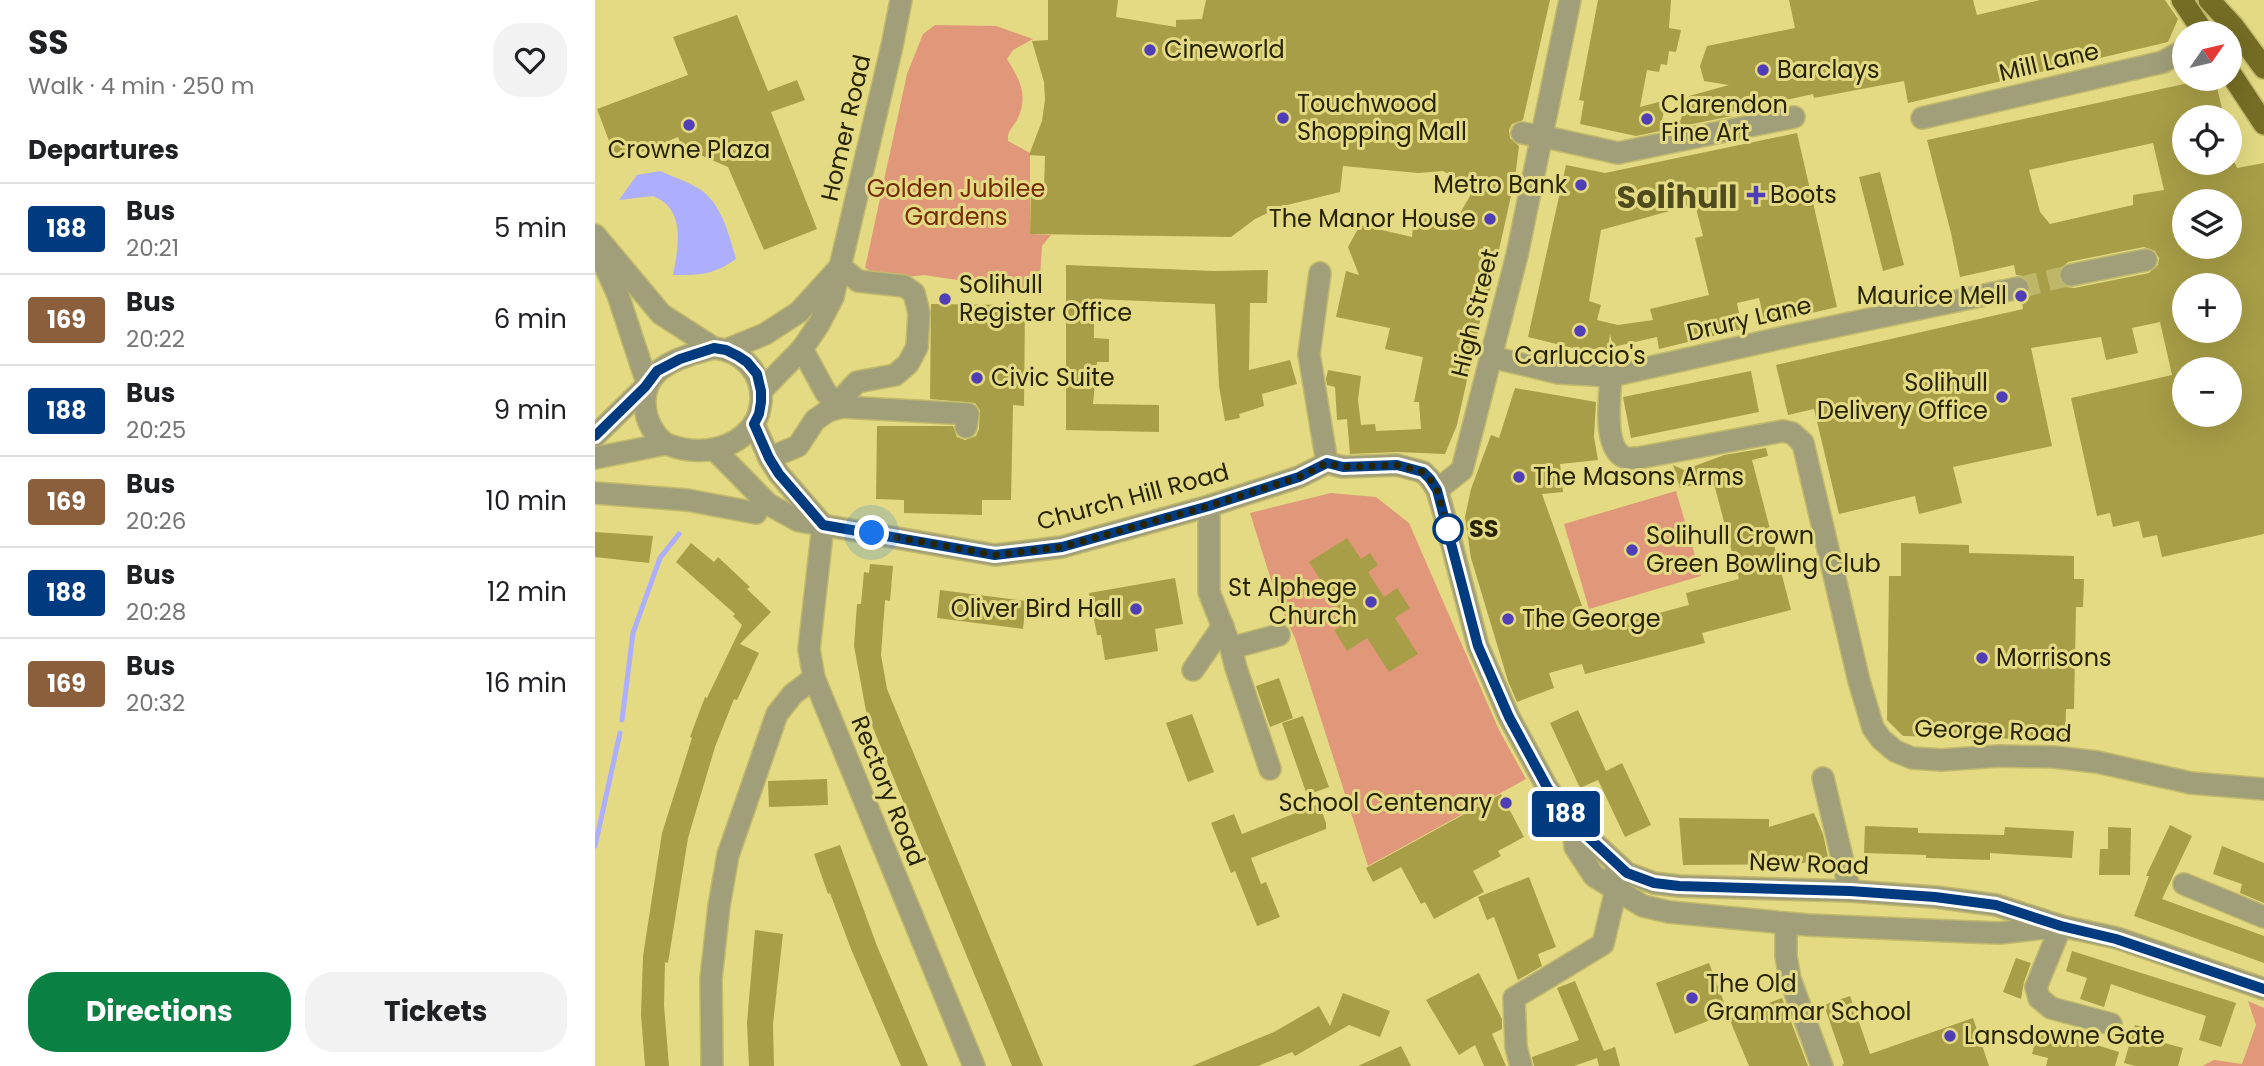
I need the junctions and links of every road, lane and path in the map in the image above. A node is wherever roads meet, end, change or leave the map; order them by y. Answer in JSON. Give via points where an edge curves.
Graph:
{"nodes":[{"id":1,"x":901,"y":0,"type":"edge"},
{"id":2,"x":1570,"y":0,"type":"edge"},
{"id":3,"x":2182,"y":0,"type":"edge"},
{"id":4,"x":2209,"y":0,"type":"edge"},
{"id":5,"x":2196,"y":21,"type":"edge"},
{"id":6,"x":2228,"y":21,"type":"edge"},
{"id":7,"x":2242,"y":39,"type":"edge"},
{"id":8,"x":2172,"y":57,"type":"edge"},
{"id":9,"x":2264,"y":68,"type":"edge"},
{"id":10,"x":2242,"y":91,"type":"edge"},
{"id":11,"x":1794,"y":117,"type":"dead end"},
{"id":12,"x":1922,"y":118,"type":"dead end"},
{"id":13,"x":2264,"y":124,"type":"edge"},
{"id":14,"x":1532,"y":134,"type":"junction"},
{"id":15,"x":595,"y":236,"type":"edge"},
{"id":16,"x":595,"y":244,"type":"edge"},
{"id":17,"x":2146,"y":260,"type":"dead end"},
{"id":18,"x":841,"y":267,"type":"junction"},
{"id":19,"x":1320,"y":273,"type":"dead end"},
{"id":20,"x":2071,"y":275,"type":"tunnel mouth"},
{"id":21,"x":2018,"y":289,"type":"tunnel mouth"},
{"id":22,"x":720,"y":349,"type":"junction"},
{"id":23,"x":802,"y":349,"type":"junction"},
{"id":24,"x":1491,"y":357,"type":"junction"},
{"id":25,"x":1611,"y":376,"type":"junction"},
{"id":26,"x":646,"y":385,"type":"junction"},
{"id":27,"x":761,"y":391,"type":"junction"},
{"id":28,"x":842,"y":407,"type":"junction"},
{"id":29,"x":754,"y":424,"type":"junction"},
{"id":30,"x":966,"y":427,"type":"dead end"},
{"id":31,"x":595,"y":436,"type":"edge"},
{"id":32,"x":665,"y":444,"type":"junction"},
{"id":33,"x":715,"y":450,"type":"junction"},
{"id":34,"x":595,"y":458,"type":"edge"},
{"id":35,"x":769,"y":458,"type":"junction"},
{"id":36,"x":1327,"y":463,"type":"junction"},
{"id":37,"x":1437,"y":490,"type":"junction"},
{"id":38,"x":595,"y":493,"type":"edge"},
{"id":39,"x":1209,"y":506,"type":"junction"},
{"id":40,"x":756,"y":513,"type":"dead end"},
{"id":41,"x":823,"y":525,"type":"junction"},
{"id":42,"x":1223,"y":626,"type":"junction"},
{"id":43,"x":1279,"y":635,"type":"dead end"},
{"id":44,"x":1233,"y":658,"type":"junction"},
{"id":45,"x":1193,"y":670,"type":"dead end"},
{"id":46,"x":814,"y":678,"type":"junction"},
{"id":47,"x":1270,"y":769,"type":"dead end"},
{"id":48,"x":1823,"y":778,"type":"dead end"},
{"id":49,"x":2264,"y":789,"type":"edge"},
{"id":50,"x":1573,"y":823,"type":"junction"},
{"id":51,"x":1606,"y":854,"type":"junction"},
{"id":52,"x":2184,"y":884,"type":"dead end"},
{"id":53,"x":1616,"y":890,"type":"junction"},
{"id":54,"x":1806,"y":891,"type":"junction"},
{"id":55,"x":1850,"y":891,"type":"junction"},
{"id":56,"x":1973,"y":902,"type":"junction"},
{"id":57,"x":2264,"y":917,"type":"edge"},
{"id":58,"x":1786,"y":923,"type":"junction"},
{"id":59,"x":1808,"y":925,"type":"junction"},
{"id":60,"x":2061,"y":926,"type":"junction"},
{"id":61,"x":1972,"y":932,"type":"junction"},
{"id":62,"x":2264,"y":989,"type":"edge"},
{"id":63,"x":2111,"y":1024,"type":"dead end"},
{"id":64,"x":712,"y":1066,"type":"edge"},
{"id":65,"x":974,"y":1066,"type":"edge"},
{"id":66,"x":1521,"y":1066,"type":"edge"},
{"id":67,"x":1822,"y":1066,"type":"edge"}],
"edges":[{"from":1,"to":18,"type":"street","name":"Homer Road"},
{"from":2,"to":14,"type":"street","name":"High Street"},
{"from":3,"to":5,"type":"main road"},
{"from":4,"to":6,"type":"main road"},
{"from":7,"to":9,"type":"main road"},
{"from":8,"to":12,"type":"street","name":"Mill Lane"},
{"from":10,"to":13,"type":"main road"},
{"from":11,"to":14,"type":"street","via":[[1618,153]]},
{"from":14,"to":24,"type":"street","name":"High Street","via":[[1517,256]]},
{"from":15,"to":22,"type":"street","via":[[661,314]]},
{"from":16,"to":26,"type":"street","via":[[618,295]]},
{"from":17,"to":20,"type":"street"},
{"from":18,"to":22,"type":"street","via":[[799,312],[765,334]]},
{"from":18,"to":23,"type":"street","name":"Homer Road","via":[[833,297]]},
{"from":18,"to":28,"type":"street","via":[[859,281],[904,286],[914,293],[919,313],[917,347],[908,364],[895,375],[857,382]]},
{"from":19,"to":36,"type":"street","via":[[1309,354]]},
{"from":21,"to":25,"type":"street","name":"Drury Lane"},
{"from":22,"to":26,"type":"street","via":[[669,364]]},
{"from":22,"to":27,"type":"street","via":[[747,362],[757,374]]},
{"from":23,"to":27,"type":"street","name":"Homer Road"},
{"from":23,"to":28,"type":"street","via":[[826,393]]},
{"from":24,"to":25,"type":"street","name":"Drury Lane","via":[[1559,373]]},
{"from":24,"to":37,"type":"street","name":"High Street","via":[[1462,470]]},
{"from":25,"to":49,"type":"street","name":"George Road","via":[[1612,445],[1625,458],[1783,432],[1803,443],[1873,728],[1895,751],[1912,758],[1941,760],[2054,757],[2191,783]]},
{"from":26,"to":31,"type":"street"},
{"from":26,"to":32,"type":"street","via":[[649,423]]},
{"from":27,"to":29,"type":"street"},
{"from":28,"to":30,"type":"street","via":[[968,414]]},
{"from":28,"to":35,"type":"street","via":[[815,420],[798,446]]},
{"from":29,"to":33,"type":"street"},
{"from":29,"to":35,"type":"street"},
{"from":32,"to":33,"type":"street","via":[[689,451]]},
{"from":32,"to":34,"type":"street"},
{"from":33,"to":41,"type":"street","name":"Church Hill Road","via":[[768,504],[799,521]]},
{"from":35,"to":41,"type":"street"},
{"from":36,"to":37,"type":"street","via":[[1343,467],[1397,465],[1423,472]]},
{"from":36,"to":39,"type":"street","name":"Church Hill Road","via":[[1299,477]]},
{"from":37,"to":50,"type":"street","name":"New Road","via":[[1478,646],[1509,717],[1547,787]]},
{"from":38,"to":40,"type":"street","via":[[687,500]]},
{"from":39,"to":41,"type":"street","name":"Church Hill Road","via":[[1062,547],[995,555]]},
{"from":39,"to":42,"type":"street","via":[[1209,592]]},
{"from":41,"to":46,"type":"street","name":"Rectory Road","via":[[809,649]]},
{"from":42,"to":44,"type":"street"},
{"from":42,"to":45,"type":"street"},
{"from":43,"to":44,"type":"street"},
{"from":44,"to":47,"type":"street"},
{"from":46,"to":64,"type":"street","via":[[776,715],[728,855],[712,979]]},
{"from":46,"to":65,"type":"street","name":"Rectory Road"},
{"from":48,"to":55,"type":"street"},
{"from":50,"to":51,"type":"street","name":"New Road"},
{"from":50,"to":53,"type":"street","name":"New Road","via":[[1575,847],[1594,876]]},
{"from":51,"to":53,"type":"street"},
{"from":51,"to":54,"type":"street","name":"New Road","via":[[1627,873],[1654,883]]},
{"from":52,"to":57,"type":"street"},
{"from":53,"to":58,"type":"street","name":"New Road","via":[[1643,906],[1669,912]]},
{"from":53,"to":66,"type":"street","via":[[1603,944],[1514,998]]},
{"from":54,"to":55,"type":"street","name":"New Road"},
{"from":54,"to":59,"type":"street"},
{"from":55,"to":56,"type":"street","name":"New Road"},
{"from":56,"to":60,"type":"street","name":"New Road"},
{"from":56,"to":61,"type":"street"},
{"from":58,"to":59,"type":"street","name":"New Road"},
{"from":58,"to":67,"type":"street","via":[[1790,979]]},
{"from":59,"to":61,"type":"street","name":"New Road"},
{"from":60,"to":61,"type":"street","name":"New Road"},
{"from":60,"to":62,"type":"street","name":"New Road","via":[[2116,939]]},
{"from":60,"to":63,"type":"street","via":[[2036,987],[2039,998],[2051,1008]]}]}
